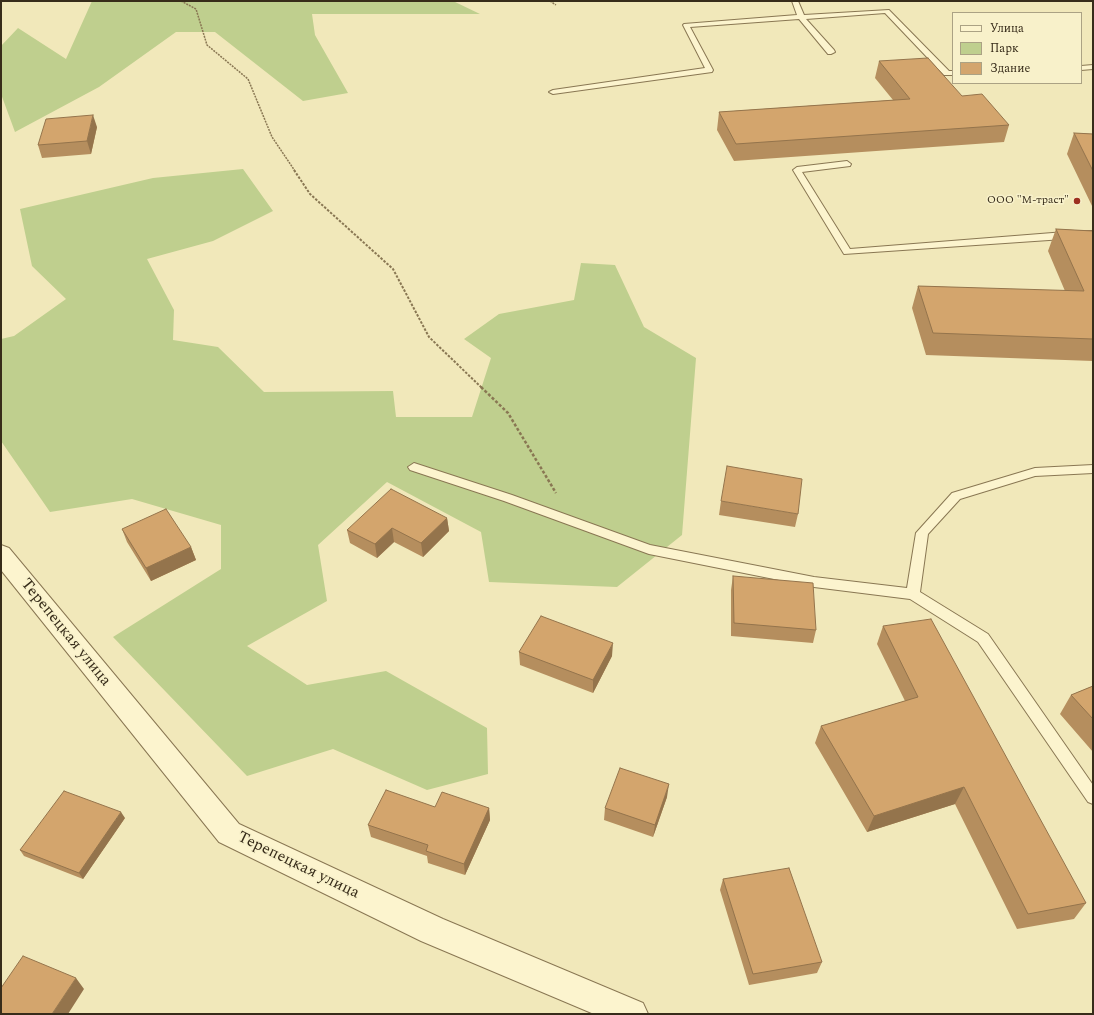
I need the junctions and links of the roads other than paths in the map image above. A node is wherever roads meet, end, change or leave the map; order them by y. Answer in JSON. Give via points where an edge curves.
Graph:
{"nodes":[{"id":1,"x":794,"y":1,"type":"edge"},
{"id":2,"x":801,"y":17,"type":"junction"},
{"id":3,"x":831,"y":52,"type":"dead end"},
{"id":4,"x":1093,"y":67,"type":"edge"},
{"id":5,"x":1082,"y":68,"type":"edge"},
{"id":6,"x":952,"y":73,"type":"edge"},
{"id":7,"x":553,"y":92,"type":"dead end"},
{"id":8,"x":847,"y":164,"type":"dead end"},
{"id":9,"x":1093,"y":234,"type":"edge"},
{"id":10,"x":414,"y":467,"type":"dead end"},
{"id":11,"x":1093,"y":469,"type":"edge"},
{"id":12,"x":1,"y":554,"type":"edge"},
{"id":13,"x":913,"y":594,"type":"junction"},
{"id":14,"x":1093,"y":797,"type":"edge"},
{"id":15,"x":632,"y":1014,"type":"edge"}],
"edges":[{"from":1,"to":2,"type":"lane"},
{"from":2,"to":3,"type":"lane"},
{"from":2,"to":6,"type":"lane","via":[[887,11],[947,74]]},
{"from":2,"to":7,"type":"lane","via":[[686,25],[709,70]]},
{"from":4,"to":5,"type":"lane"},
{"from":8,"to":9,"type":"lane","via":[[797,170],[847,252]]},
{"from":10,"to":13,"type":"lane","via":[[650,549],[814,582]]},
{"from":11,"to":13,"type":"lane","via":[[1035,472],[956,496],[922,533]]},
{"from":12,"to":15,"type":"street","name":"Терепецкая улица","via":[[229,833],[432,930]]},
{"from":13,"to":14,"type":"lane","via":[[983,638]]}]}
